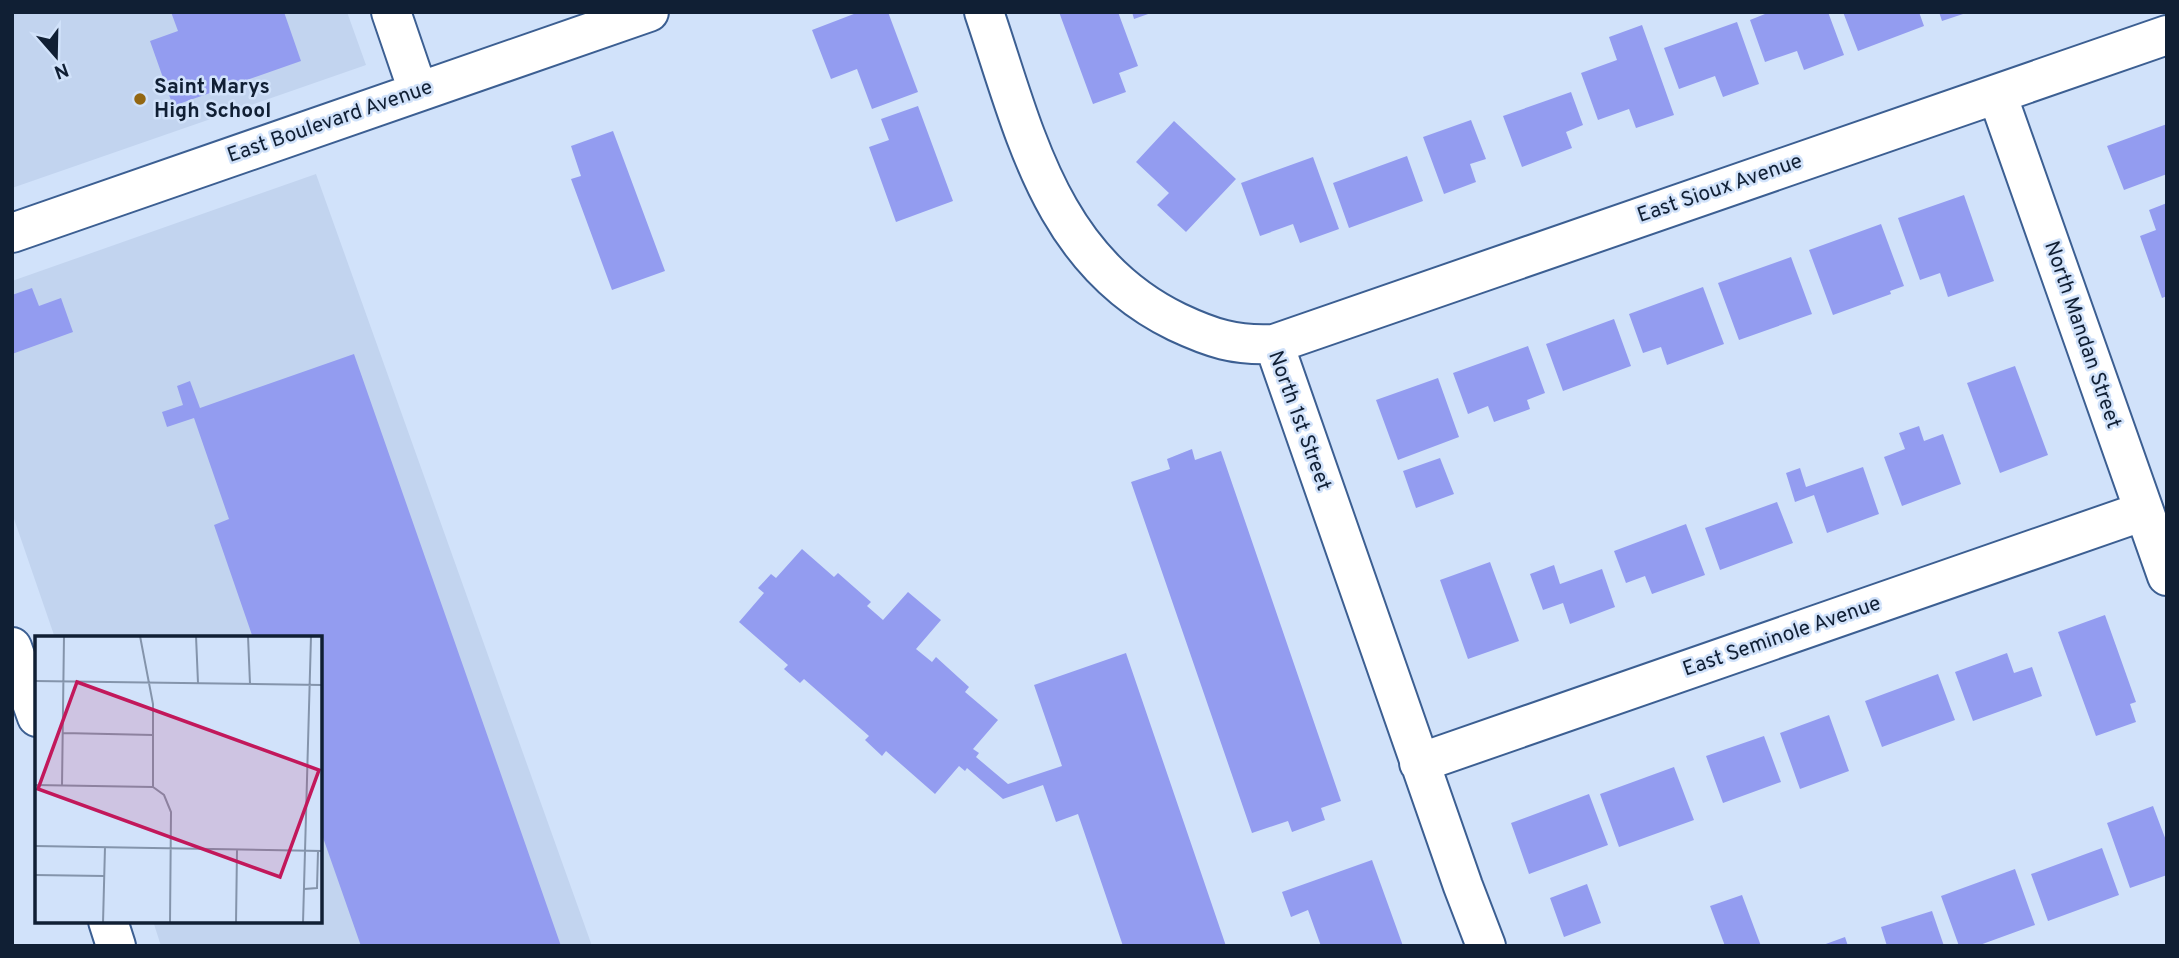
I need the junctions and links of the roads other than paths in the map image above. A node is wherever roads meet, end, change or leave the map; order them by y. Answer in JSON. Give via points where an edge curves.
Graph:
{"nodes":[{"id":1,"x":391,"y":12,"type":"edge"},
{"id":2,"x":649,"y":12,"type":"edge"},
{"id":3,"x":984,"y":12,"type":"edge"},
{"id":4,"x":2167,"y":35,"type":"edge"},
{"id":5,"x":418,"y":91,"type":"junction"},
{"id":6,"x":1997,"y":94,"type":"junction"},
{"id":7,"x":12,"y":233,"type":"edge"},
{"id":8,"x":1274,"y":344,"type":"junction"},
{"id":9,"x":2144,"y":511,"type":"junction"},
{"id":10,"x":2167,"y":576,"type":"edge"},
{"id":11,"x":12,"y":646,"type":"edge"},
{"id":12,"x":35,"y":711,"type":"edge"},
{"id":13,"x":1419,"y":762,"type":"junction"},
{"id":14,"x":108,"y":923,"type":"edge"},
{"id":15,"x":116,"y":946,"type":"edge"},
{"id":16,"x":1486,"y":946,"type":"edge"}],
"edges":[{"from":1,"to":5,"type":"street"},
{"from":2,"to":5,"type":"street","name":"East Boulevard Avenue"},
{"from":3,"to":8,"type":"street","name":"North 1st Street","via":[[1040,174],[1087,251],[1124,287],[1164,316],[1217,339]]},
{"from":4,"to":6,"type":"street","name":"East Sioux Avenue"},
{"from":5,"to":7,"type":"street","name":"East Boulevard Avenue"},
{"from":6,"to":8,"type":"street","name":"East Sioux Avenue"},
{"from":6,"to":9,"type":"street","name":"North Mandan Street"},
{"from":8,"to":13,"type":"street","name":"North 1st Street"},
{"from":9,"to":10,"type":"street","name":"North Mandan Street"},
{"from":9,"to":13,"type":"street","name":"East Seminole Avenue"},
{"from":11,"to":12,"type":"street"},
{"from":13,"to":16,"type":"street","name":"North 1st Street"},
{"from":14,"to":15,"type":"street"}]}
